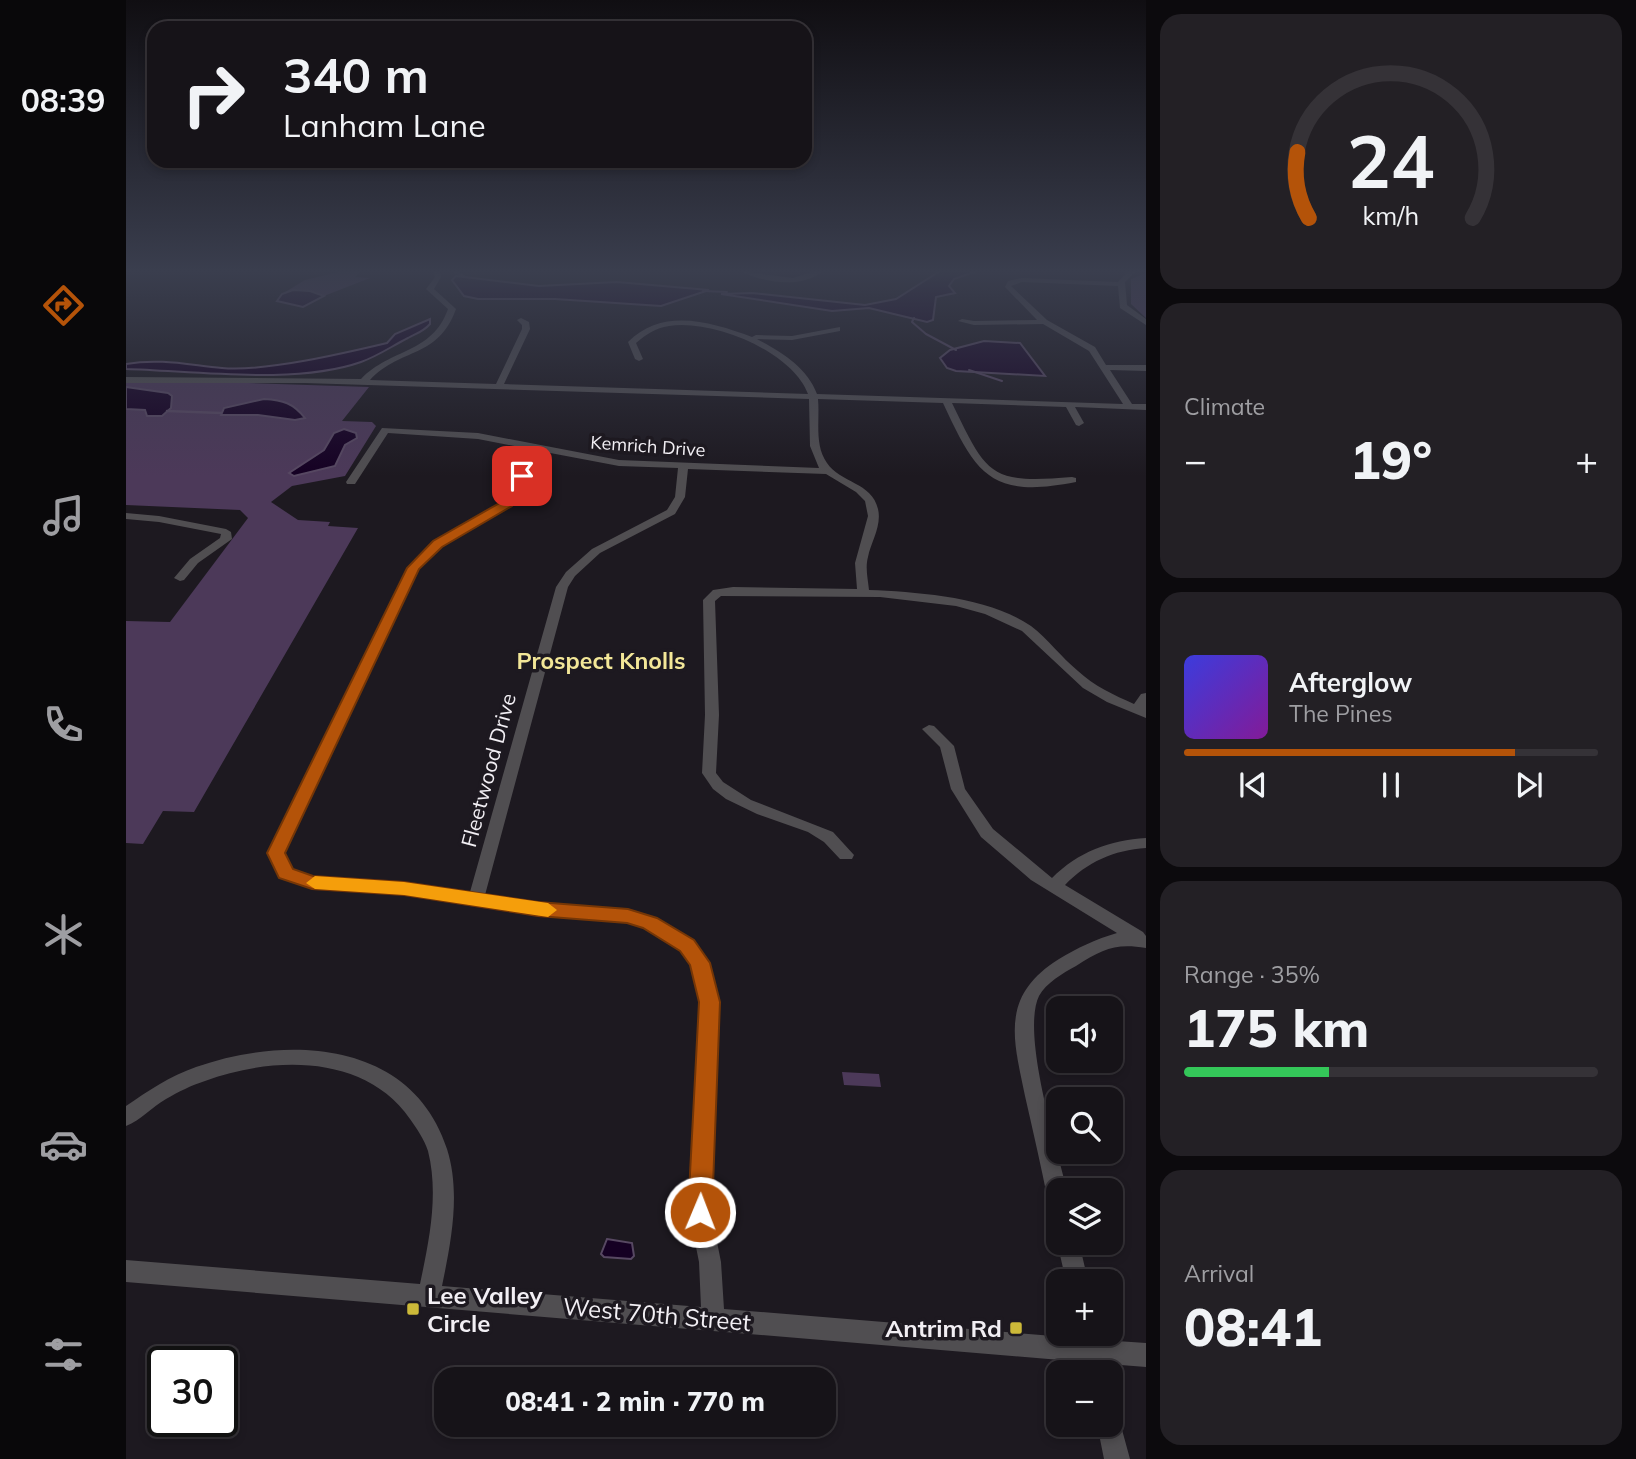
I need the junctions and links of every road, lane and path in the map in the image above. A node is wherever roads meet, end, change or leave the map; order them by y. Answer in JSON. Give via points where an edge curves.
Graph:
{"nodes":[{"id":1,"x":435,"y":339,"type":"edge"},
{"id":2,"x":522,"y":339,"type":"edge"},
{"id":3,"x":635,"y":339,"type":"edge"},
{"id":4,"x":750,"y":339,"type":"edge"},
{"id":5,"x":790,"y":339,"type":"edge"},
{"id":6,"x":1077,"y":339,"type":"edge"},
{"id":7,"x":779,"y":353,"type":"junction"},
{"id":8,"x":639,"y":359,"type":"dead end"},
{"id":9,"x":1105,"y":368,"type":"junction"},
{"id":10,"x":1146,"y":368,"type":"edge"},
{"id":11,"x":126,"y":380,"type":"edge"},
{"id":12,"x":363,"y":382,"type":"junction"},
{"id":13,"x":499,"y":386,"type":"junction"},
{"id":14,"x":812,"y":396,"type":"junction"},
{"id":15,"x":946,"y":401,"type":"junction"},
{"id":16,"x":1069,"y":405,"type":"junction"},
{"id":17,"x":1130,"y":407,"type":"junction"},
{"id":18,"x":1146,"y":407,"type":"edge"},
{"id":19,"x":1079,"y":423,"type":"dead end"},
{"id":20,"x":542,"y":449,"type":"junction"},
{"id":21,"x":683,"y":466,"type":"junction"},
{"id":22,"x":828,"y":471,"type":"junction"},
{"id":23,"x":1072,"y":480,"type":"dead end"},
{"id":24,"x":351,"y":482,"type":"dead end"},
{"id":25,"x":126,"y":516,"type":"edge"},
{"id":26,"x":180,"y":578,"type":"dead end"},
{"id":27,"x":863,"y":596,"type":"junction"},
{"id":28,"x":1146,"y":697,"type":"edge"},
{"id":29,"x":1141,"y":712,"type":"edge"},
{"id":30,"x":929,"y":729,"type":"dead end"},
{"id":31,"x":1146,"y":843,"type":"edge"},
{"id":32,"x":846,"y":855,"type":"dead end"},
{"id":33,"x":1054,"y":886,"type":"junction"},
{"id":34,"x":476,"y":899,"type":"junction"},
{"id":35,"x":1145,"y":942,"type":"edge"},
{"id":36,"x":126,"y":1117,"type":"edge"},
{"id":37,"x":1054,"y":1178,"type":"edge"},
{"id":38,"x":126,"y":1271,"type":"edge"},
{"id":39,"x":429,"y":1295,"type":"junction"},
{"id":40,"x":713,"y":1318,"type":"junction"},
{"id":41,"x":1093,"y":1352,"type":"edge"},
{"id":42,"x":1146,"y":1355,"type":"edge"},
{"id":43,"x":1112,"y":1437,"type":"edge"},
{"id":44,"x":1116,"y":1459,"type":"edge"}],
"edges":[{"from":1,"to":12,"type":"street","via":[[379,365]]},
{"from":2,"to":13,"type":"street"},
{"from":3,"to":8,"type":"street"},
{"from":4,"to":7,"type":"street"},
{"from":5,"to":7,"type":"street","via":[[778,346]]},
{"from":6,"to":9,"type":"street"},
{"from":7,"to":14,"type":"street","via":[[803,376]]},
{"from":9,"to":10,"type":"street"},
{"from":9,"to":17,"type":"street"},
{"from":11,"to":12,"type":"street"},
{"from":12,"to":13,"type":"street"},
{"from":13,"to":14,"type":"street"},
{"from":14,"to":15,"type":"street"},
{"from":14,"to":22,"type":"street","via":[[816,449]]},
{"from":15,"to":16,"type":"street"},
{"from":15,"to":23,"type":"street","via":[[976,462],[988,473],[1024,483]]},
{"from":16,"to":17,"type":"street"},
{"from":16,"to":19,"type":"street"},
{"from":17,"to":18,"type":"street"},
{"from":20,"to":21,"type":"street","name":"Kemrich Drive","via":[[620,463]]},
{"from":20,"to":24,"type":"street","name":"Kemrich Drive","via":[[478,436],[385,430]]},
{"from":20,"to":34,"type":"street","via":[[527,463],[508,503],[437,544],[413,568],[276,853],[286,873],[312,882],[404,888]]},
{"from":21,"to":22,"type":"street","name":"Kemrich Drive"},
{"from":21,"to":34,"type":"street","name":"Fleetwood Drive","via":[[680,497],[671,512],[596,551],[562,587]]},
{"from":22,"to":27,"type":"street","via":[[858,488],[871,502],[873,522],[861,564]]},
{"from":25,"to":26,"type":"street","via":[[226,532],[226,538],[194,561]]},
{"from":27,"to":29,"type":"street","via":[[943,600],[1001,615],[1031,632],[1079,679]]},
{"from":27,"to":32,"type":"street","via":[[733,591],[717,593],[709,600],[712,715],[708,765],[713,781],[732,795],[826,836]]},
{"from":28,"to":29,"type":"street"},
{"from":30,"to":33,"type":"street","via":[[947,746],[958,789],[987,833]]},
{"from":31,"to":33,"type":"street","via":[[1103,851],[1067,872]]},
{"from":33,"to":35,"type":"street"},
{"from":34,"to":40,"type":"street","via":[[628,916],[669,934],[687,946],[699,963],[710,1002],[700,1212],[710,1262]]},
{"from":35,"to":37,"type":"street","via":[[1121,938],[1089,951],[1050,974],[1035,989],[1026,1008],[1025,1051]]},
{"from":36,"to":39,"type":"street","via":[[196,1074],[271,1056],[337,1061],[393,1086],[431,1132],[440,1162],[440,1237]]},
{"from":38,"to":39,"type":"street","name":"West 70th Street"},
{"from":39,"to":40,"type":"street","name":"West 70th Street"},
{"from":40,"to":41,"type":"street","name":"West 70th Street"},
{"from":41,"to":42,"type":"street","name":"West 70th Street"},
{"from":43,"to":44,"type":"street"}]}
